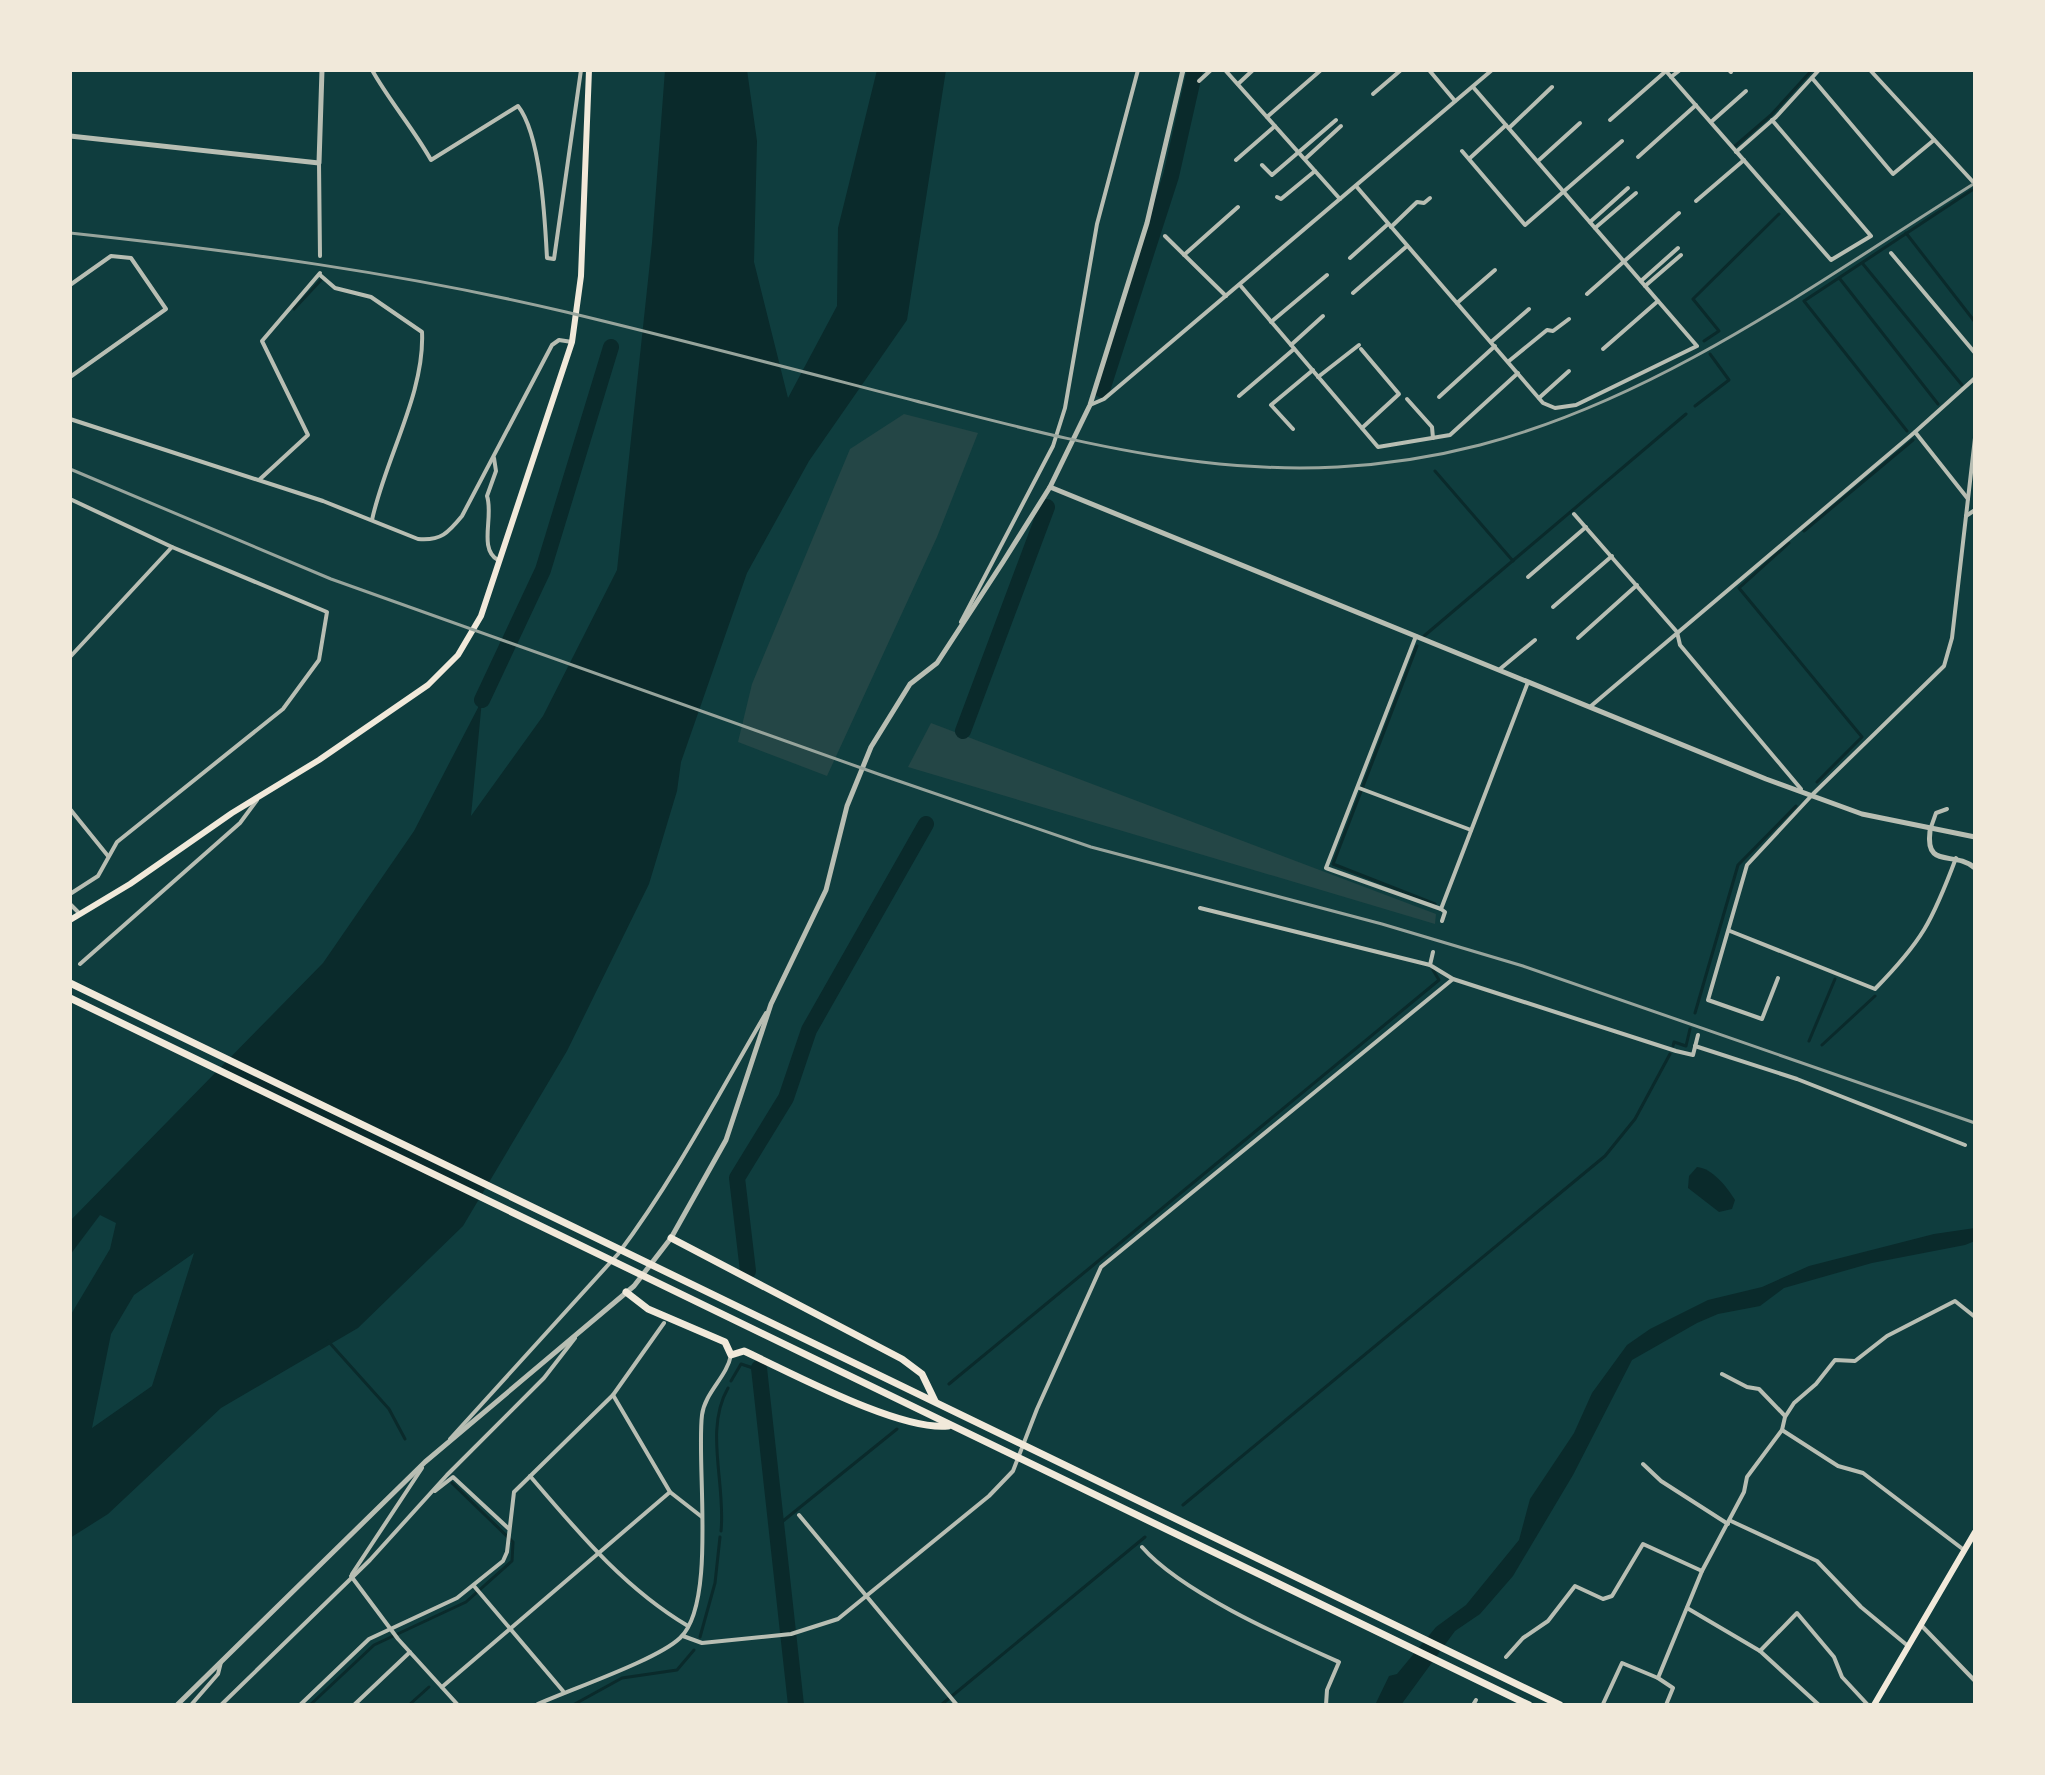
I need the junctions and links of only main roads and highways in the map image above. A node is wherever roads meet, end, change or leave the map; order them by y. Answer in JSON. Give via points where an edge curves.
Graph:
{"nodes":[{"id":1,"x":589,"y":70,"type":"edge"},
{"id":2,"x":70,"y":920,"type":"edge"},
{"id":3,"x":70,"y":983,"type":"edge"},
{"id":4,"x":70,"y":998,"type":"edge"},
{"id":5,"x":671,"y":1238,"type":"road end"},
{"id":6,"x":626,"y":1292,"type":"road end"},
{"id":7,"x":935,"y":1401,"type":"junction"},
{"id":8,"x":950,"y":1426,"type":"junction"},
{"id":9,"x":1975,"y":1532,"type":"edge"},
{"id":10,"x":1529,"y":1705,"type":"edge"},
{"id":11,"x":1560,"y":1705,"type":"edge"},
{"id":12,"x":1874,"y":1705,"type":"edge"}],
"edges":[{"from":1,"to":2,"type":"main road","via":[[581,276],[572,342],[481,616],[458,655],[428,685],[319,760]]},
{"from":3,"to":7,"type":"highway"},
{"from":4,"to":8,"type":"highway"},
{"from":5,"to":7,"type":"highway","via":[[902,1359],[922,1374]]},
{"from":6,"to":8,"type":"highway","via":[[648,1309],[725,1342],[731,1355],[744,1351],[884,1412]]},
{"from":7,"to":11,"type":"highway"},
{"from":8,"to":10,"type":"highway"},
{"from":9,"to":12,"type":"main road"}]}
